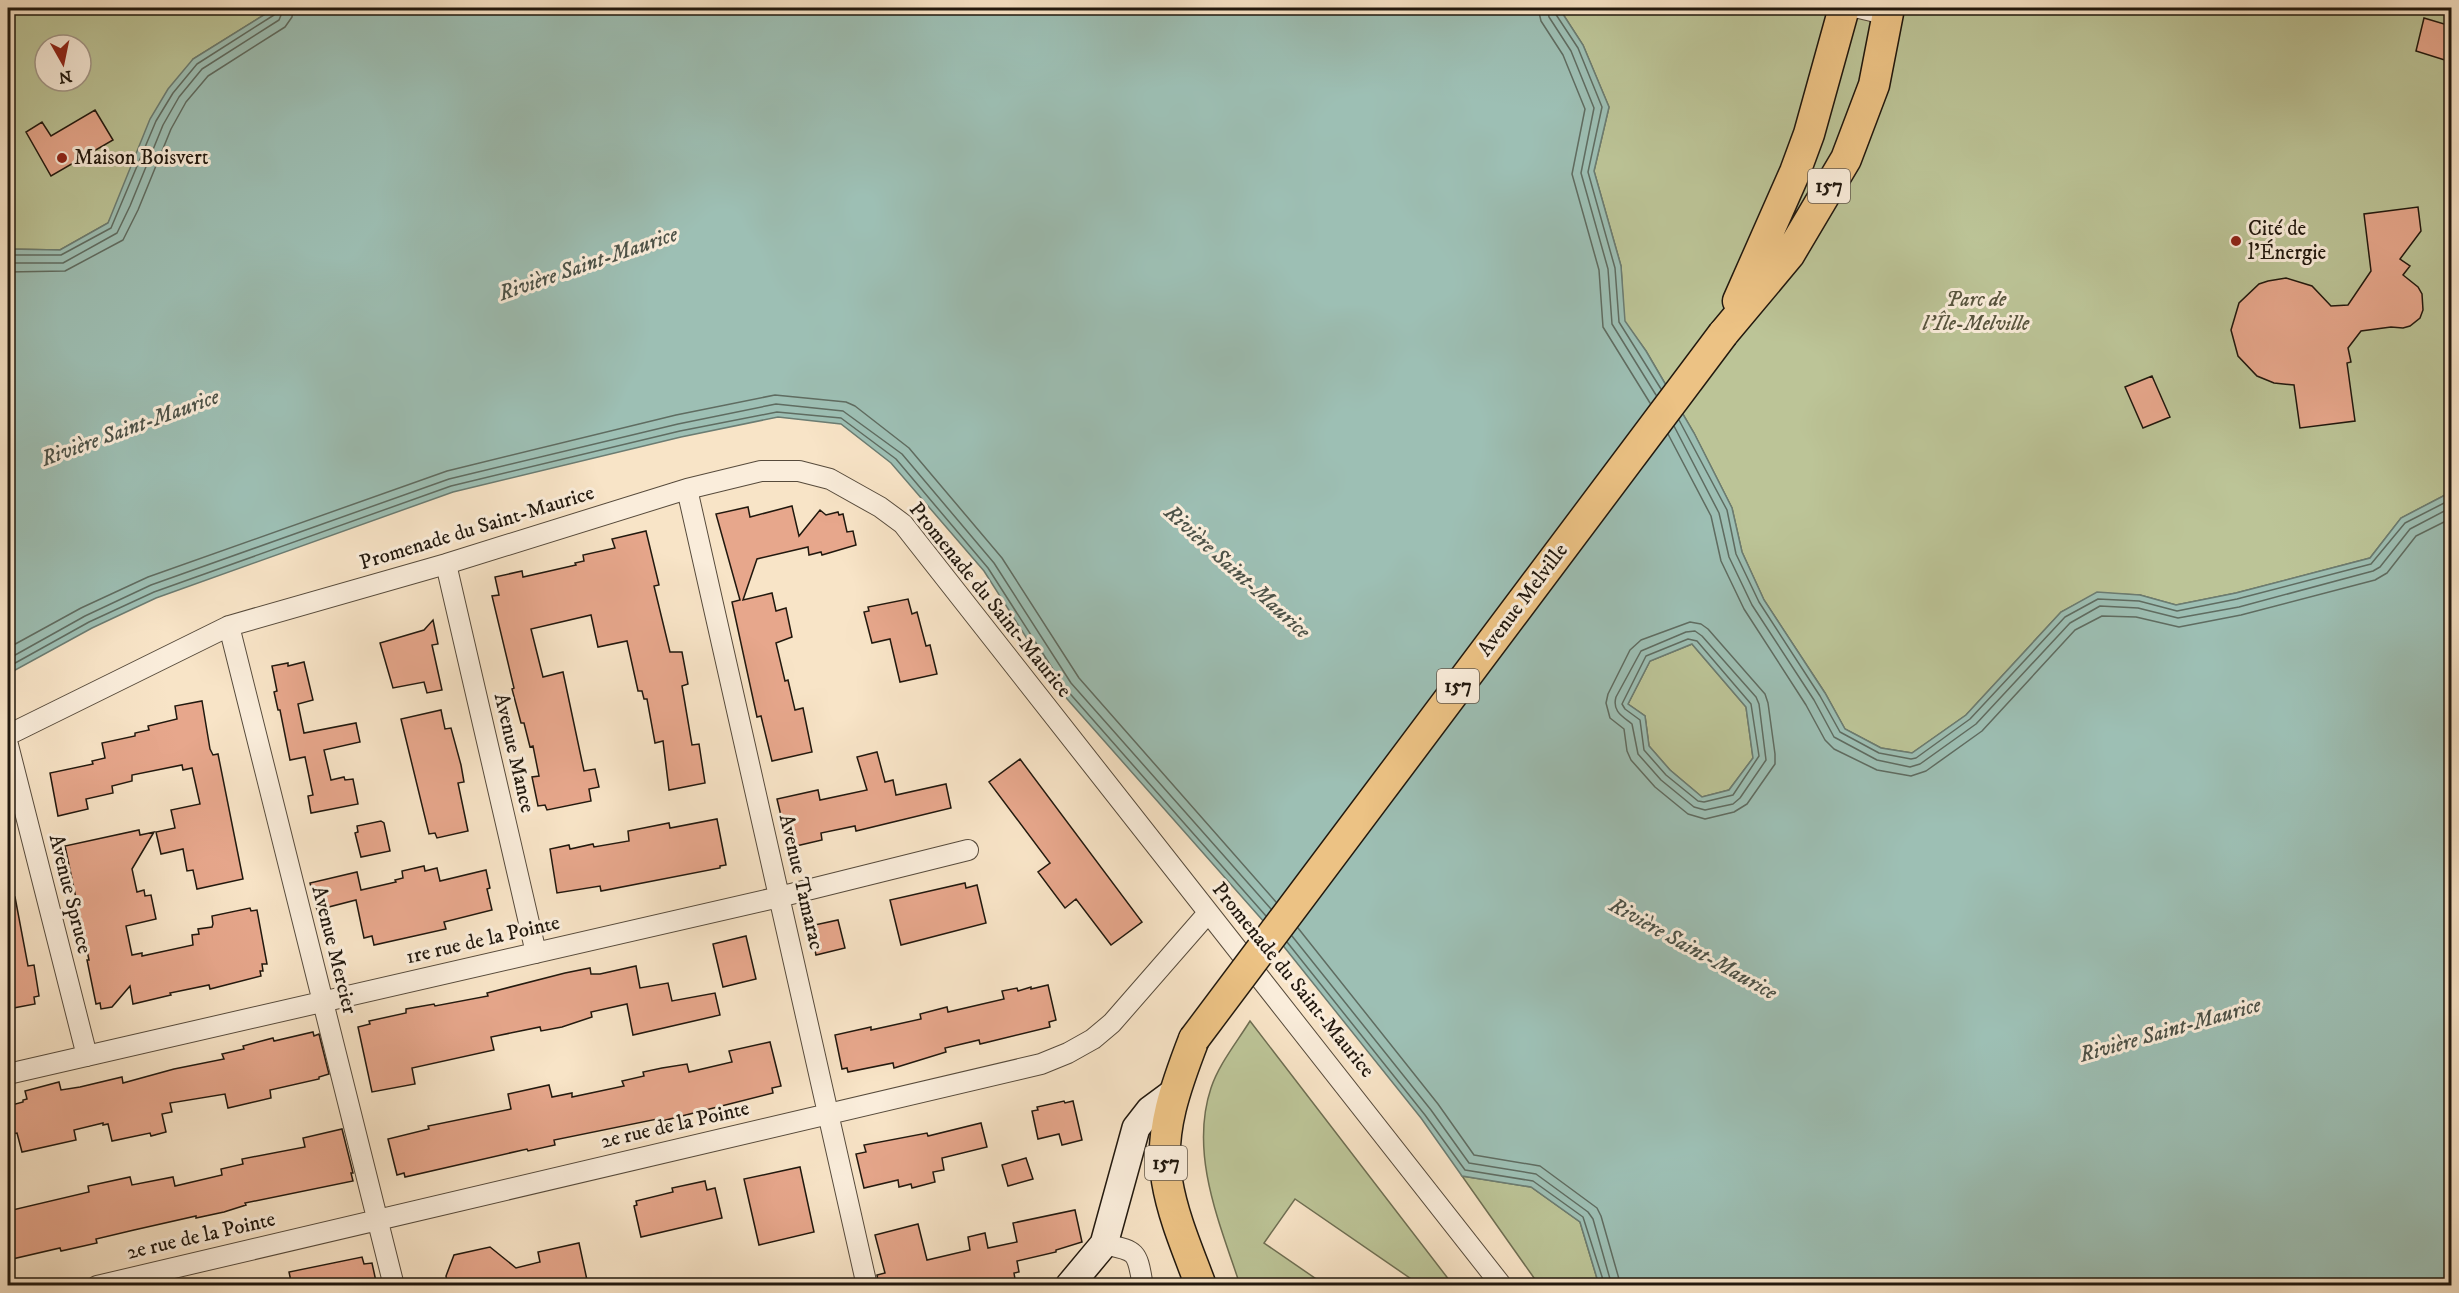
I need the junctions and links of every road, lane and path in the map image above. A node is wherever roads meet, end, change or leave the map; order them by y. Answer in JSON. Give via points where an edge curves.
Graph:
{"nodes":[{"id":1,"x":1844,"y":8,"type":"edge"},
{"id":2,"x":1859,"y":8,"type":"edge"},
{"id":3,"x":1889,"y":11,"type":"edge"},
{"id":4,"x":1723,"y":334,"type":"junction"},
{"id":5,"x":687,"y":489,"type":"junction"},
{"id":6,"x":446,"y":564,"type":"junction"},
{"id":7,"x":229,"y":626,"type":"junction"},
{"id":8,"x":8,"y":735,"type":"edge"},
{"id":9,"x":8,"y":744,"type":"edge"},
{"id":10,"x":968,"y":850,"type":"dead end"},
{"id":11,"x":779,"y":897,"type":"junction"},
{"id":12,"x":1208,"y":913,"type":"junction"},
{"id":13,"x":536,"y":952,"type":"junction"},
{"id":14,"x":322,"y":1002,"type":"junction"},
{"id":15,"x":87,"y":1056,"type":"junction"},
{"id":16,"x":8,"y":1074,"type":"edge"},
{"id":17,"x":1173,"y":1093,"type":"junction"},
{"id":18,"x":828,"y":1113,"type":"junction"},
{"id":19,"x":377,"y":1219,"type":"junction"},
{"id":20,"x":1104,"y":1244,"type":"junction"},
{"id":21,"x":97,"y":1286,"type":"edge"},
{"id":22,"x":393,"y":1286,"type":"edge"},
{"id":23,"x":867,"y":1286,"type":"edge"},
{"id":24,"x":1069,"y":1286,"type":"edge"},
{"id":25,"x":1139,"y":1286,"type":"edge"},
{"id":26,"x":1201,"y":1286,"type":"edge"},
{"id":27,"x":1502,"y":1286,"type":"edge"}],
"edges":[{"from":1,"to":4,"type":"main road","name":"Avenue Melville","number":"157","via":[[1795,172]]},
{"from":2,"to":3,"type":"street","name":"Avenue Melville"},
{"from":3,"to":4,"type":"main road","name":"Avenue Melville","number":"157","via":[[1874,86],[1846,159],[1789,255]]},
{"from":4,"to":17,"type":"main road","name":"Avenue Melville","number":"157","bridge":true,"via":[[1194,1039]]},
{"from":5,"to":6,"type":"street","name":"Promenade du Saint-Maurice"},
{"from":5,"to":11,"type":"street","name":"Avenue Tamarac"},
{"from":5,"to":12,"type":"street","name":"Promenade du Saint-Maurice","via":[[760,471],[799,471],[830,479],[903,524]]},
{"from":6,"to":7,"type":"street","name":"Promenade du Saint-Maurice"},
{"from":6,"to":13,"type":"street","name":"Avenue Mance"},
{"from":7,"to":8,"type":"street","name":"Promenade du Saint-Maurice"},
{"from":7,"to":14,"type":"street","name":"Avenue Mercier"},
{"from":9,"to":15,"type":"street","name":"Avenue Spruce"},
{"from":10,"to":11,"type":"street","name":"1re rue de la Pointe"},
{"from":11,"to":13,"type":"street","name":"1re rue de la Pointe"},
{"from":11,"to":18,"type":"street","name":"Avenue Tamarac"},
{"from":12,"to":18,"type":"street","name":"2e rue de la Pointe","via":[[1112,1023],[1068,1053],[1041,1064]]},
{"from":12,"to":27,"type":"street","name":"Promenade du Saint-Maurice"},
{"from":13,"to":14,"type":"street","name":"1re rue de la Pointe"},
{"from":14,"to":15,"type":"street","name":"1re rue de la Pointe"},
{"from":14,"to":19,"type":"street","name":"Avenue Mercier"},
{"from":15,"to":16,"type":"street","name":"1re rue de la Pointe"},
{"from":17,"to":20,"type":"street","via":[[1150,1110],[1136,1128]]},
{"from":17,"to":26,"type":"main road","number":"157","via":[[1166,1180]]},
{"from":18,"to":19,"type":"street","name":"2e rue de la Pointe"},
{"from":18,"to":23,"type":"street","name":"Avenue Tamarac"},
{"from":19,"to":21,"type":"street","name":"2e rue de la Pointe"},
{"from":19,"to":22,"type":"street","name":"Avenue Mercier"},
{"from":20,"to":24,"type":"street"},
{"from":20,"to":25,"type":"street","via":[[1130,1250],[1139,1260]]}]}
